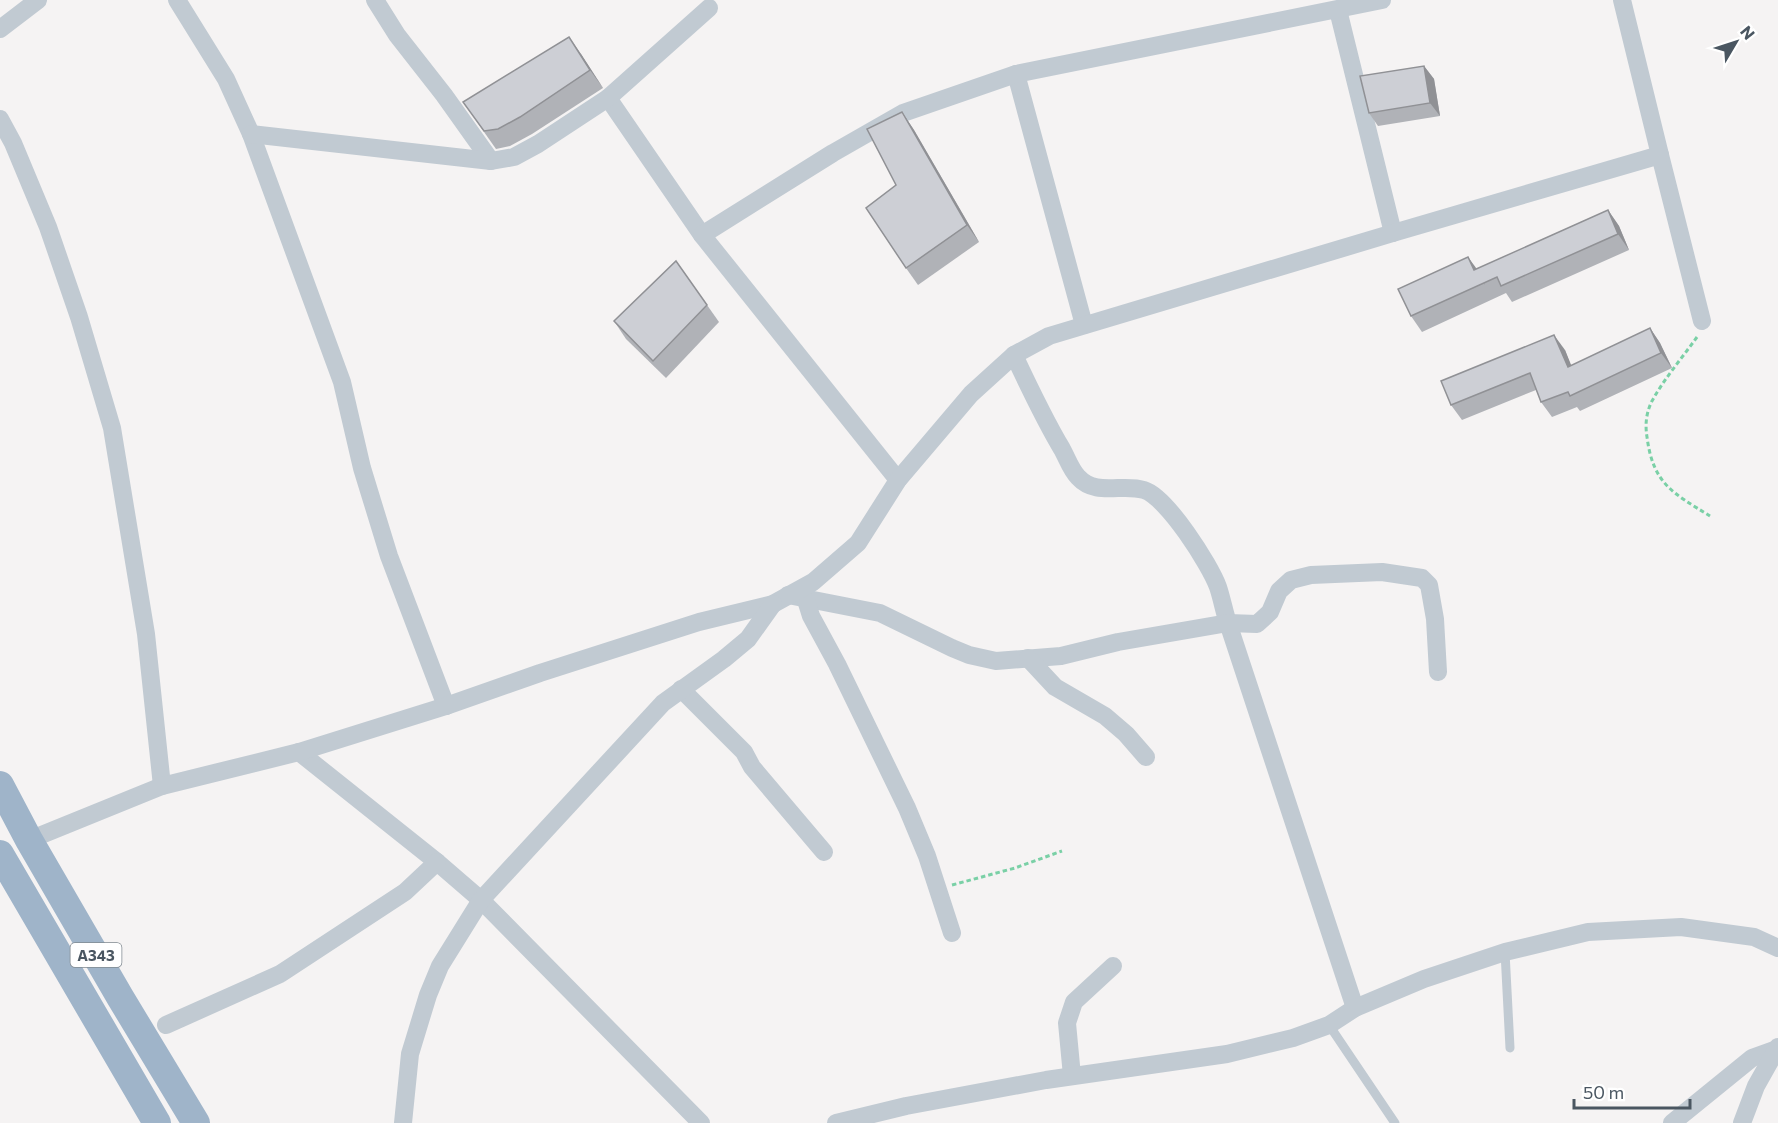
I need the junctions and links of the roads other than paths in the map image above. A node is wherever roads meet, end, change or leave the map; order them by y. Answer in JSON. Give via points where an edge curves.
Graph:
{"nodes":[{"id":1,"x":38,"y":0,"type":"edge"},
{"id":2,"x":177,"y":0,"type":"edge"},
{"id":3,"x":375,"y":0,"type":"edge"},
{"id":4,"x":1382,"y":0,"type":"edge"},
{"id":5,"x":1622,"y":0,"type":"edge"},
{"id":6,"x":709,"y":8,"type":"dead end"},
{"id":7,"x":1338,"y":10,"type":"junction"},
{"id":8,"x":0,"y":28,"type":"edge"},
{"id":9,"x":1016,"y":74,"type":"junction"},
{"id":10,"x":608,"y":98,"type":"junction"},
{"id":11,"x":0,"y":119,"type":"edge"},
{"id":12,"x":251,"y":134,"type":"junction"},
{"id":13,"x":1660,"y":155,"type":"junction"},
{"id":14,"x":491,"y":161,"type":"junction"},
{"id":15,"x":1393,"y":232,"type":"junction"},
{"id":16,"x":702,"y":235,"type":"junction"},
{"id":17,"x":1702,"y":321,"type":"road end"},
{"id":18,"x":1084,"y":325,"type":"junction"},
{"id":19,"x":1014,"y":355,"type":"junction"},
{"id":20,"x":898,"y":480,"type":"junction"},
{"id":21,"x":789,"y":600,"type":"junction"},
{"id":22,"x":1228,"y":623,"type":"junction"},
{"id":23,"x":1028,"y":658,"type":"junction"},
{"id":24,"x":1438,"y":672,"type":"dead end"},
{"id":25,"x":681,"y":689,"type":"junction"},
{"id":26,"x":446,"y":706,"type":"junction"},
{"id":27,"x":299,"y":752,"type":"junction"},
{"id":28,"x":1146,"y":757,"type":"dead end"},
{"id":29,"x":0,"y":785,"type":"edge"},
{"id":30,"x":162,"y":786,"type":"junction"},
{"id":31,"x":29,"y":840,"type":"junction"},
{"id":32,"x":824,"y":852,"type":"dead end"},
{"id":33,"x":0,"y":854,"type":"edge"},
{"id":34,"x":437,"y":862,"type":"junction"},
{"id":35,"x":481,"y":900,"type":"junction"},
{"id":36,"x":952,"y":933,"type":"dead end"},
{"id":37,"x":1778,"y":948,"type":"edge"},
{"id":38,"x":1505,"y":952,"type":"junction"},
{"id":39,"x":1113,"y":966,"type":"dead end"},
{"id":40,"x":1355,"y":1008,"type":"junction"},
{"id":41,"x":166,"y":1025,"type":"dead end"},
{"id":42,"x":1329,"y":1025,"type":"junction"},
{"id":43,"x":1510,"y":1048,"type":"dead end"},
{"id":44,"x":1777,"y":1048,"type":"edge"},
{"id":45,"x":1072,"y":1076,"type":"junction"},
{"id":46,"x":178,"y":1094,"type":"junction"},
{"id":47,"x":150,"y":1120,"type":"edge"},
{"id":48,"x":196,"y":1123,"type":"edge"},
{"id":49,"x":404,"y":1123,"type":"edge"},
{"id":50,"x":701,"y":1123,"type":"edge"},
{"id":51,"x":836,"y":1123,"type":"edge"},
{"id":52,"x":1395,"y":1123,"type":"edge"},
{"id":53,"x":1672,"y":1123,"type":"edge"},
{"id":54,"x":1743,"y":1123,"type":"edge"}],
"edges":[{"from":1,"to":8,"type":"street"},
{"from":2,"to":12,"type":"street","via":[[226,79]]},
{"from":3,"to":14,"type":"street"},
{"from":4,"to":7,"type":"street"},
{"from":5,"to":13,"type":"street"},
{"from":6,"to":10,"type":"street"},
{"from":7,"to":9,"type":"street"},
{"from":7,"to":15,"type":"street"},
{"from":9,"to":16,"type":"street","via":[[903,113]]},
{"from":9,"to":18,"type":"street"},
{"from":10,"to":14,"type":"street","via":[[514,157]]},
{"from":10,"to":16,"type":"street"},
{"from":11,"to":30,"type":"street","via":[[48,227],[112,428],[146,634]]},
{"from":12,"to":14,"type":"street"},
{"from":12,"to":26,"type":"street","via":[[342,381],[362,468],[389,556]]},
{"from":13,"to":15,"type":"street"},
{"from":13,"to":17,"type":"street"},
{"from":15,"to":18,"type":"street"},
{"from":16,"to":20,"type":"street"},
{"from":18,"to":19,"type":"street","via":[[1049,336]]},
{"from":19,"to":20,"type":"street","via":[[971,394]]},
{"from":19,"to":22,"type":"street","via":[[1078,477],[1102,489],[1145,490],[1162,502],[1177,519],[1218,586]]},
{"from":20,"to":21,"type":"street","via":[[858,543]]},
{"from":21,"to":23,"type":"street","via":[[880,613],[969,655],[996,661]]},
{"from":21,"to":25,"type":"street","via":[[724,659]]},
{"from":21,"to":26,"type":"street","via":[[699,622]]},
{"from":21,"to":36,"type":"street","via":[[811,616],[837,664],[907,808]]},
{"from":22,"to":23,"type":"street","via":[[1061,656]]},
{"from":22,"to":24,"type":"street","via":[[1257,624],[1291,580],[1311,575],[1382,572],[1422,578],[1429,585],[1435,620]]},
{"from":22,"to":40,"type":"street"},
{"from":23,"to":28,"type":"street","via":[[1055,687],[1105,716]]},
{"from":25,"to":32,"type":"street","via":[[744,752],[752,767]]},
{"from":25,"to":35,"type":"street","via":[[656,711]]},
{"from":26,"to":27,"type":"street"},
{"from":27,"to":30,"type":"street"},
{"from":27,"to":34,"type":"street"},
{"from":29,"to":31,"type":"highway","number":"A343"},
{"from":30,"to":31,"type":"street"},
{"from":31,"to":46,"type":"highway","number":"A343"},
{"from":33,"to":47,"type":"highway","number":"A343"},
{"from":34,"to":35,"type":"street"},
{"from":34,"to":41,"type":"street","via":[[405,892],[280,974]]},
{"from":35,"to":49,"type":"street","via":[[440,966],[428,995],[410,1054]]},
{"from":35,"to":50,"type":"street"},
{"from":37,"to":38,"type":"street","via":[[1755,937],[1681,927],[1588,932]]},
{"from":38,"to":40,"type":"street","via":[[1424,979]]},
{"from":38,"to":43,"type":"lane"},
{"from":39,"to":45,"type":"street","via":[[1074,1002],[1067,1023]]},
{"from":40,"to":42,"type":"street"},
{"from":42,"to":45,"type":"street","via":[[1227,1054]]},
{"from":42,"to":52,"type":"lane"},
{"from":44,"to":53,"type":"street","via":[[1752,1058]]},
{"from":44,"to":54,"type":"street","via":[[1756,1086]]},
{"from":45,"to":51,"type":"street"},
{"from":46,"to":47,"type":"street"},
{"from":46,"to":48,"type":"highway","number":"A343"}]}
